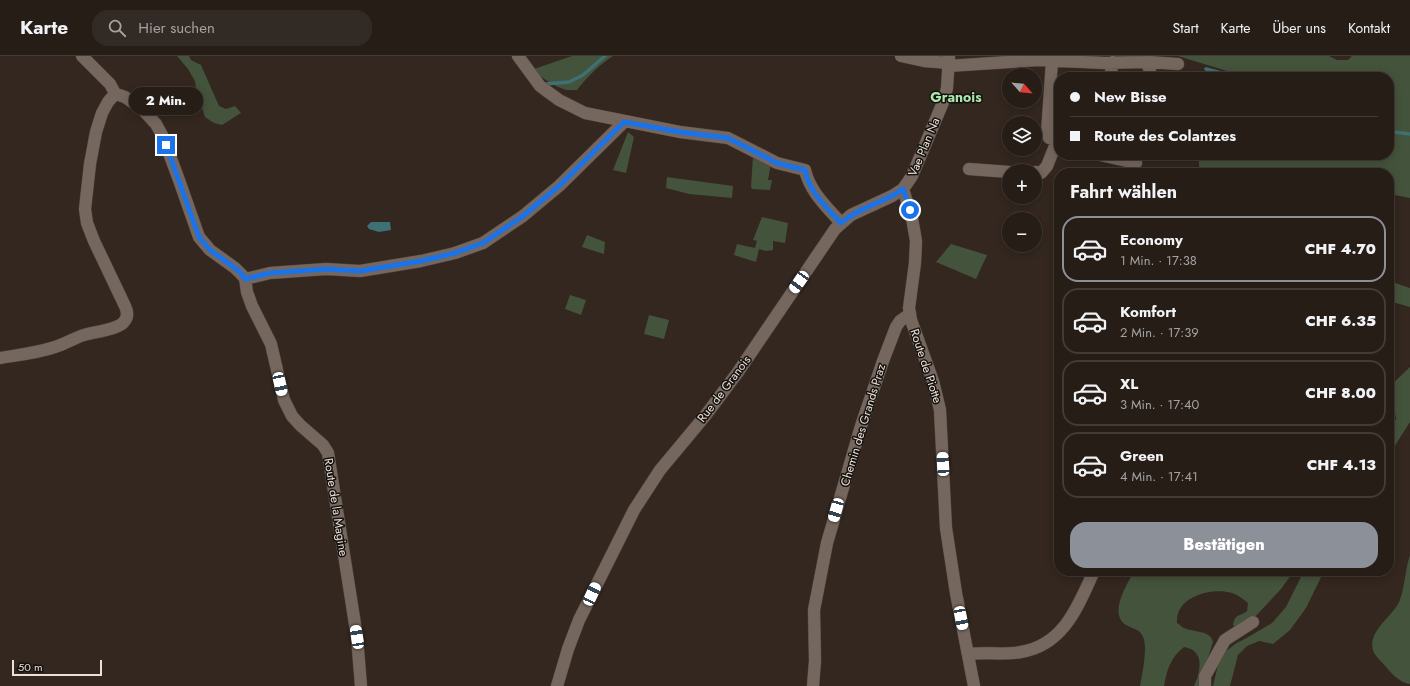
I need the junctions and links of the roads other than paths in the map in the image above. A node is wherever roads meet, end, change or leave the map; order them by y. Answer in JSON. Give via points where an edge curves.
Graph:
{"nodes":[{"id":1,"x":82,"y":56,"type":"edge"},
{"id":2,"x":518,"y":56,"type":"edge"},
{"id":3,"x":901,"y":56,"type":"edge"},
{"id":4,"x":1052,"y":60,"type":"junction"},
{"id":5,"x":949,"y":62,"type":"edge"},
{"id":6,"x":1113,"y":62,"type":"junction"},
{"id":7,"x":1147,"y":62,"type":"junction"},
{"id":8,"x":1178,"y":64,"type":"dead end"},
{"id":9,"x":1111,"y":72,"type":"edge"},
{"id":10,"x":1150,"y":72,"type":"edge"},
{"id":11,"x":116,"y":95,"type":"junction"},
{"id":12,"x":624,"y":122,"type":"junction"},
{"id":13,"x":1054,"y":140,"type":"edge"},
{"id":14,"x":1054,"y":150,"type":"edge"},
{"id":15,"x":1120,"y":160,"type":"edge"},
{"id":16,"x":1136,"y":164,"type":"edge"},
{"id":17,"x":968,"y":169,"type":"dead end"},
{"id":18,"x":1002,"y":171,"type":"edge"},
{"id":19,"x":1042,"y":172,"type":"edge"},
{"id":20,"x":903,"y":189,"type":"junction"},
{"id":21,"x":841,"y":223,"type":"junction"},
{"id":22,"x":245,"y":279,"type":"junction"},
{"id":23,"x":910,"y":314,"type":"junction"},
{"id":24,"x":0,"y":358,"type":"edge"},
{"id":25,"x":1092,"y":576,"type":"edge"},
{"id":26,"x":1253,"y":622,"type":"dead end"},
{"id":27,"x":968,"y":654,"type":"junction"},
{"id":28,"x":361,"y":686,"type":"edge"},
{"id":29,"x":557,"y":686,"type":"edge"},
{"id":30,"x":813,"y":686,"type":"edge"},
{"id":31,"x":974,"y":686,"type":"edge"},
{"id":32,"x":1205,"y":686,"type":"edge"}],
"edges":[{"from":1,"to":11,"type":"street","via":[[110,84]]},
{"from":2,"to":12,"type":"street","via":[[540,86],[559,100],[585,113]]},
{"from":3,"to":5,"type":"street","via":[[924,61]]},
{"from":4,"to":5,"type":"street"},
{"from":4,"to":6,"type":"street"},
{"from":4,"to":13,"type":"street","via":[[1047,133],[1049,138]]},
{"from":5,"to":20,"type":"street","name":"Vae Plan Na","via":[[943,104],[912,176]]},
{"from":6,"to":7,"type":"street"},
{"from":6,"to":9,"type":"street"},
{"from":7,"to":8,"type":"street"},
{"from":7,"to":10,"type":"street"},
{"from":11,"to":22,"type":"street","via":[[125,97],[156,124],[199,237],[210,250],[235,268]]},
{"from":11,"to":24,"type":"street","via":[[105,106],[96,132],[85,209],[94,241],[126,309],[126,318],[116,327],[83,335],[53,348]]},
{"from":12,"to":21,"type":"street","via":[[728,138],[777,163],[805,170],[814,191]]},
{"from":12,"to":22,"type":"street","via":[[559,186],[523,216],[483,243],[421,261],[360,271],[326,269],[270,273]]},
{"from":14,"to":19,"type":"street"},
{"from":15,"to":16,"type":"street"},
{"from":17,"to":18,"type":"street"},
{"from":20,"to":21,"type":"street","name":"Rue de Granois","via":[[851,215]]},
{"from":20,"to":23,"type":"street","name":"Route de Piotte","via":[[916,241]]},
{"from":21,"to":29,"type":"street","name":"Rue de Granois","via":[[823,245],[735,376],[660,470],[641,499],[623,529],[579,620]]},
{"from":22,"to":28,"type":"street","name":"Route de la Magine","via":[[252,306],[271,344],[284,400],[292,416],[328,453],[357,637]]},
{"from":23,"to":27,"type":"street","name":"Route de Piotte","via":[[940,410],[946,528]]},
{"from":23,"to":30,"type":"street","name":"Chemin des Grands Praz","via":[[898,324],[885,354],[860,426],[827,543],[814,610]]},
{"from":25,"to":27,"type":"street","via":[[1076,610],[1063,628],[1045,644],[1021,652]]},
{"from":26,"to":32,"type":"street","via":[[1225,640],[1205,676]]},
{"from":27,"to":31,"type":"street","name":"Route de Piotte"}]}
